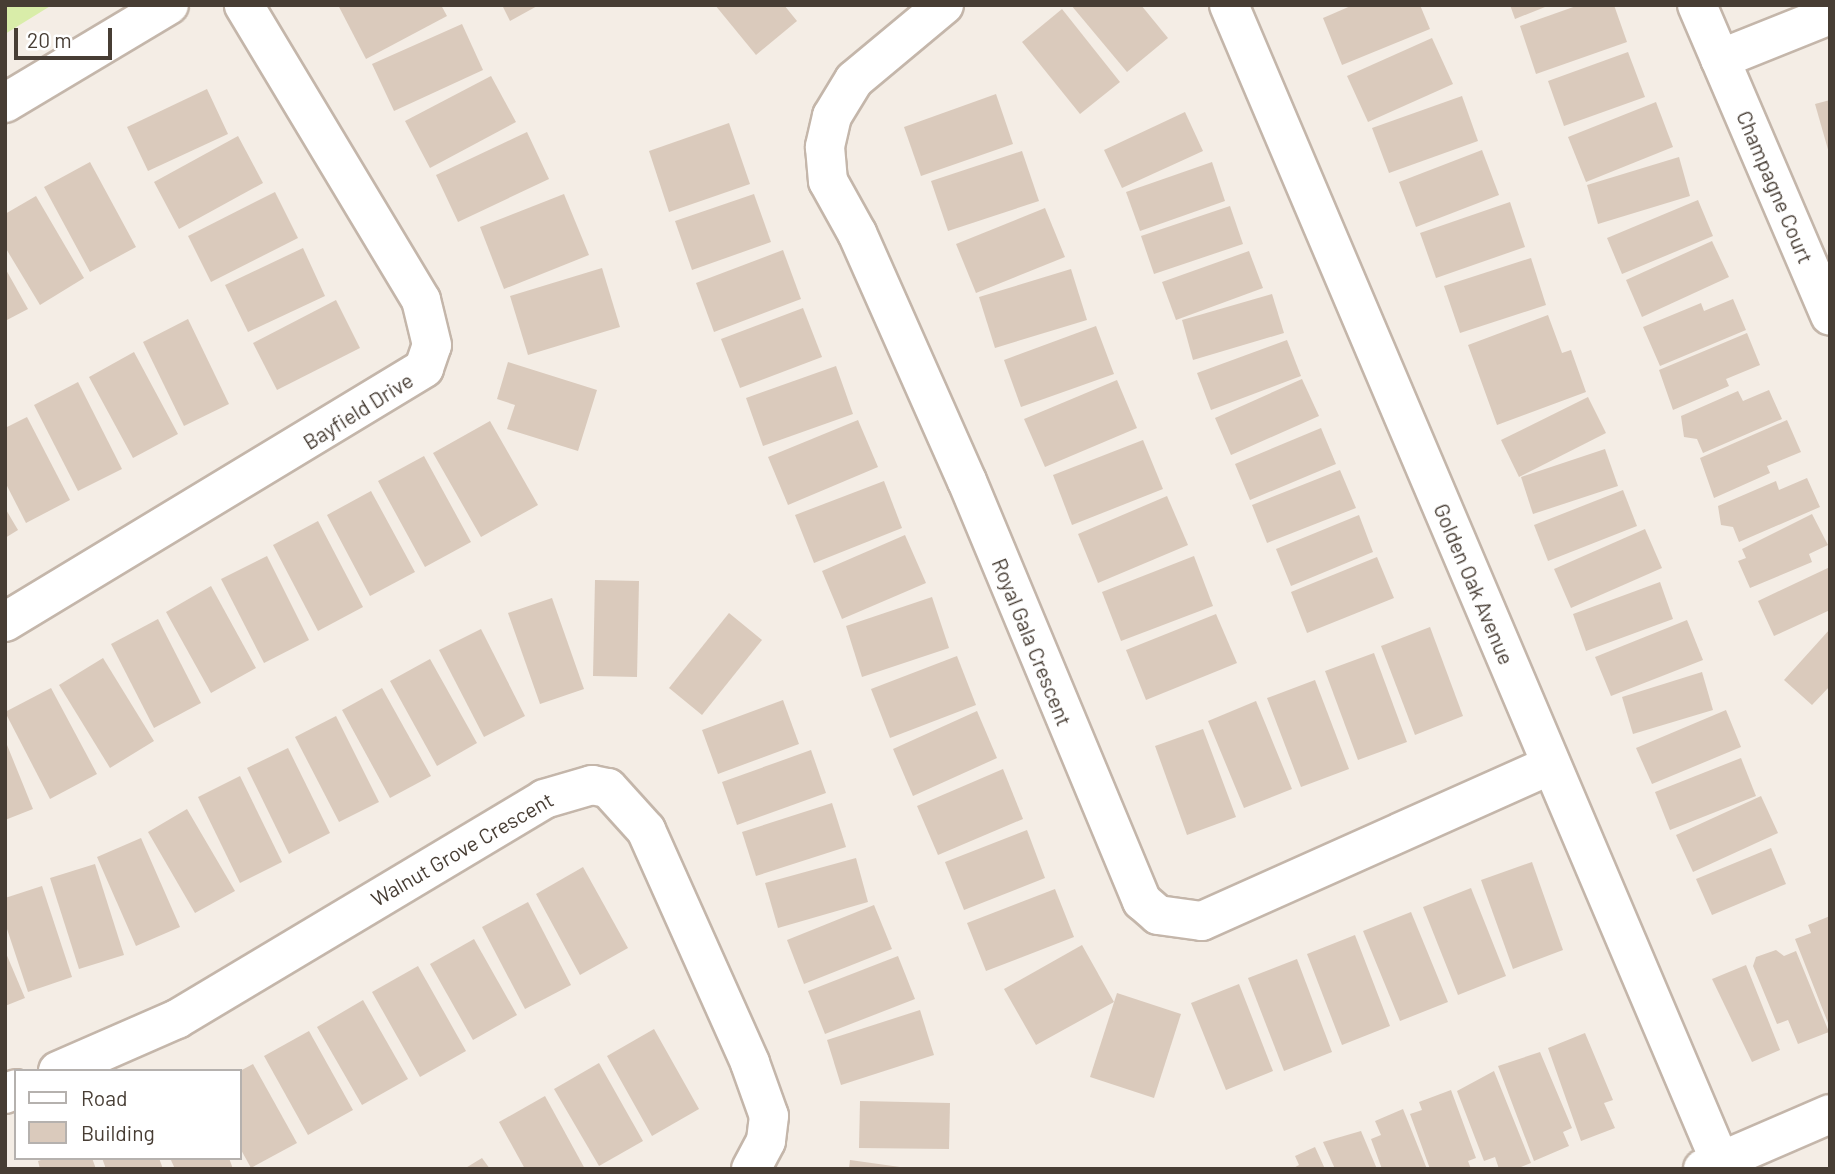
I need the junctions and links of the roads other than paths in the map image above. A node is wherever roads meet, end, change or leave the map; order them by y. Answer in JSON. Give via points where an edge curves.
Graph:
{"nodes":[{"id":1,"x":169,"y":5,"type":"edge"},
{"id":2,"x":244,"y":5,"type":"edge"},
{"id":3,"x":943,"y":5,"type":"edge"},
{"id":4,"x":1229,"y":5,"type":"edge"},
{"id":5,"x":1697,"y":5,"type":"edge"},
{"id":6,"x":1830,"y":15,"type":"edge"},
{"id":7,"x":1720,"y":59,"type":"junction"},
{"id":8,"x":5,"y":103,"type":"edge"},
{"id":9,"x":1830,"y":316,"type":"edge"},
{"id":10,"x":5,"y":622,"type":"edge"},
{"id":11,"x":1551,"y":765,"type":"junction"},
{"id":12,"x":62,"y":1069,"type":"edge"},
{"id":13,"x":1830,"y":1114,"type":"edge"},
{"id":14,"x":1711,"y":1165,"type":"edge"},
{"id":15,"x":751,"y":1169,"type":"edge"}],
"edges":[{"from":1,"to":8,"type":"street"},
{"from":2,"to":10,"type":"street","name":"Bayfield Drive","via":[[421,300],[432,345],[424,369]]},
{"from":3,"to":11,"type":"street","name":"Royal Gala Crescent","via":[[854,80],[832,116],[825,147],[828,181],[857,233],[967,481],[1142,901],[1158,915],[1202,921]]},
{"from":4,"to":11,"type":"street","name":"Golden Oak Avenue"},
{"from":5,"to":7,"type":"street","name":"Champagne Court"},
{"from":6,"to":7,"type":"street"},
{"from":7,"to":9,"type":"street","name":"Champagne Court"},
{"from":11,"to":14,"type":"street","name":"Golden Oak Avenue"},
{"from":12,"to":15,"type":"street","name":"Walnut Grove Crescent","via":[[177,1018],[544,799],[592,785],[615,795],[646,830],[750,1063],[769,1116],[766,1141]]},
{"from":13,"to":14,"type":"street"}]}
